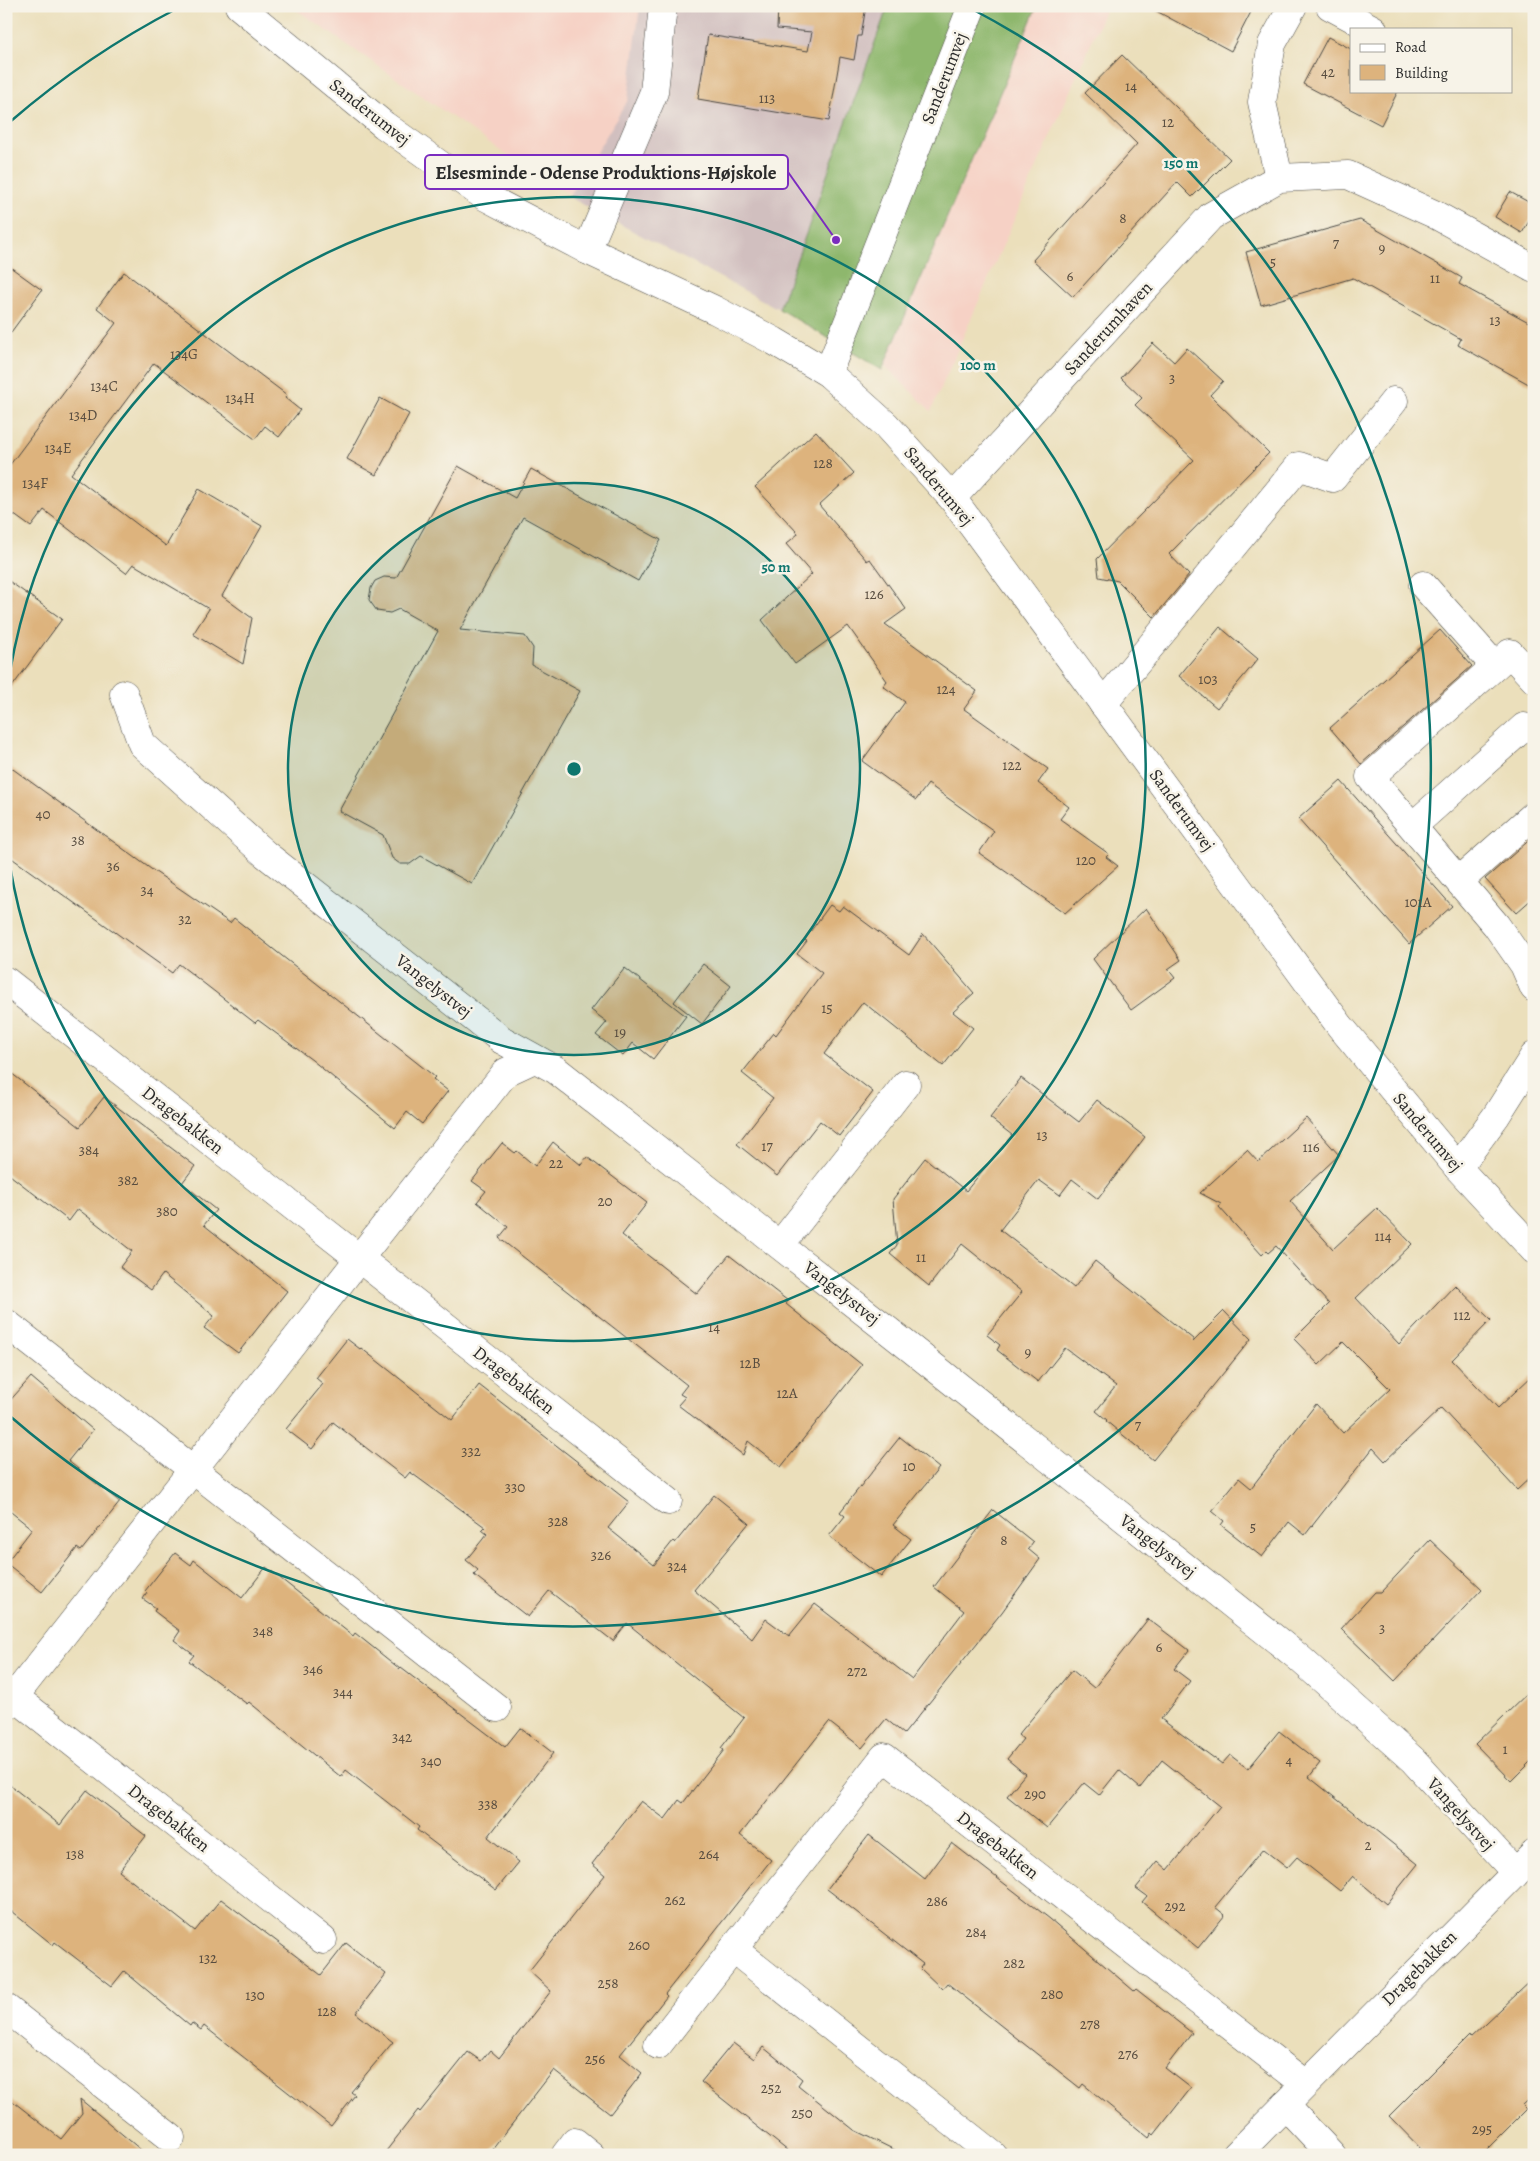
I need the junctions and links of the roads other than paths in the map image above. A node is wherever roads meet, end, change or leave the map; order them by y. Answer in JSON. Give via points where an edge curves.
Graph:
{"nodes":[{"id":1,"x":239,"y":6,"type":"edge"},
{"id":2,"x":663,"y":6,"type":"edge"},
{"id":3,"x":972,"y":6,"type":"edge"},
{"id":4,"x":1293,"y":6,"type":"edge"},
{"id":5,"x":1330,"y":6,"type":"edge"},
{"id":6,"x":1371,"y":28,"type":"edge"},
{"id":7,"x":1279,"y":178,"type":"junction"},
{"id":8,"x":587,"y":250,"type":"junction"},
{"id":9,"x":1534,"y":269,"type":"edge"},
{"id":10,"x":828,"y":373,"type":"junction"},
{"id":11,"x":1394,"y":401,"type":"dead end"},
{"id":12,"x":952,"y":498,"type":"junction"},
{"id":13,"x":1422,"y":585,"type":"dead end"},
{"id":14,"x":1495,"y":666,"type":"junction"},
{"id":15,"x":1534,"y":679,"type":"edge"},
{"id":16,"x":124,"y":694,"type":"dead end"},
{"id":17,"x":1103,"y":704,"type":"junction"},
{"id":18,"x":1524,"y":727,"type":"dead end"},
{"id":19,"x":1534,"y":815,"type":"edge"},
{"id":20,"x":1413,"y":826,"type":"junction"},
{"id":21,"x":1459,"y":881,"type":"junction"},
{"id":22,"x":6,"y":981,"type":"edge"},
{"id":23,"x":1534,"y":988,"type":"edge"},
{"id":24,"x":1534,"y":1056,"type":"edge"},
{"id":25,"x":534,"y":1059,"type":"junction"},
{"id":26,"x":906,"y":1084,"type":"dead end"},
{"id":27,"x":1458,"y":1168,"type":"junction"},
{"id":28,"x":780,"y":1245,"type":"junction"},
{"id":29,"x":1534,"y":1250,"type":"edge"},
{"id":30,"x":360,"y":1258,"type":"junction"},
{"id":31,"x":6,"y":1323,"type":"edge"},
{"id":32,"x":193,"y":1470,"type":"junction"},
{"id":33,"x":668,"y":1501,"type":"dead end"},
{"id":34,"x":9,"y":1698,"type":"edge"},
{"id":35,"x":497,"y":1708,"type":"dead end"},
{"id":36,"x":1524,"y":1863,"type":"edge"},
{"id":37,"x":322,"y":1940,"type":"dead end"},
{"id":38,"x":733,"y":1948,"type":"junction"},
{"id":39,"x":6,"y":2008,"type":"edge"},
{"id":40,"x":658,"y":2045,"type":"dead end"},
{"id":41,"x":1304,"y":2084,"type":"junction"},
{"id":42,"x":1285,"y":2105,"type":"junction"},
{"id":43,"x":171,"y":2138,"type":"dead end"},
{"id":44,"x":565,"y":2155,"type":"edge"},
{"id":45,"x":591,"y":2155,"type":"edge"},
{"id":46,"x":993,"y":2155,"type":"edge"},
{"id":47,"x":1236,"y":2155,"type":"edge"},
{"id":48,"x":1332,"y":2155,"type":"edge"}],
"edges":[{"from":1,"to":8,"type":"street","name":"Sanderumvej","via":[[384,126],[484,196]]},
{"from":2,"to":8,"type":"street","via":[[654,92]]},
{"from":3,"to":10,"type":"street","name":"Sanderumvej"},
{"from":4,"to":7,"type":"street","via":[[1272,44],[1262,102]]},
{"from":5,"to":6,"type":"street"},
{"from":7,"to":9,"type":"street","name":"Sanderumhaven","via":[[1348,175],[1434,214]]},
{"from":7,"to":12,"type":"street","name":"Sanderumhaven","via":[[1211,216]]},
{"from":8,"to":10,"type":"street","name":"Sanderumvej","via":[[715,310]]},
{"from":10,"to":12,"type":"street","name":"Sanderumvej","via":[[886,425]]},
{"from":11,"to":17,"type":"street","via":[[1332,478],[1299,466]]},
{"from":12,"to":17,"type":"street","name":"Sanderumvej"},
{"from":13,"to":14,"type":"street"},
{"from":14,"to":15,"type":"street","via":[[1510,652]]},
{"from":14,"to":20,"type":"street","via":[[1370,777]]},
{"from":16,"to":25,"type":"street","name":"Vangelystvej","via":[[142,744],[266,854],[502,1040]]},
{"from":17,"to":27,"type":"street","name":"Sanderumvej","via":[[1340,1026]]},
{"from":18,"to":20,"type":"street"},
{"from":19,"to":21,"type":"street"},
{"from":20,"to":21,"type":"street"},
{"from":21,"to":23,"type":"street","via":[[1496,925],[1524,965]]},
{"from":22,"to":30,"type":"street","name":"Dragebakken"},
{"from":24,"to":27,"type":"street"},
{"from":25,"to":28,"type":"street","name":"Vangelystvej","via":[[556,1070]]},
{"from":25,"to":30,"type":"street","name":"Dragebakken","via":[[506,1072]]},
{"from":26,"to":28,"type":"street"},
{"from":27,"to":29,"type":"street","name":"Sanderumvej"},
{"from":28,"to":36,"type":"street","name":"Vangelystvej","via":[[1298,1657]]},
{"from":30,"to":32,"type":"street","name":"Dragebakken"},
{"from":30,"to":33,"type":"street","name":"Dragebakken"},
{"from":31,"to":32,"type":"street"},
{"from":32,"to":34,"type":"street","name":"Dragebakken"},
{"from":32,"to":35,"type":"street"},
{"from":34,"to":37,"type":"street","name":"Dragebakken"},
{"from":36,"to":41,"type":"street","name":"Dragebakken"},
{"from":38,"to":40,"type":"street","name":"Dragebakken"},
{"from":38,"to":41,"type":"street","name":"Dragebakken","via":[[884,1757]]},
{"from":38,"to":46,"type":"street"},
{"from":39,"to":43,"type":"street"},
{"from":41,"to":42,"type":"street","name":"Dragebakken"},
{"from":42,"to":47,"type":"street","name":"Dragebakken"},
{"from":42,"to":48,"type":"street"},
{"from":44,"to":45,"type":"street","via":[[575,2142]]}]}
